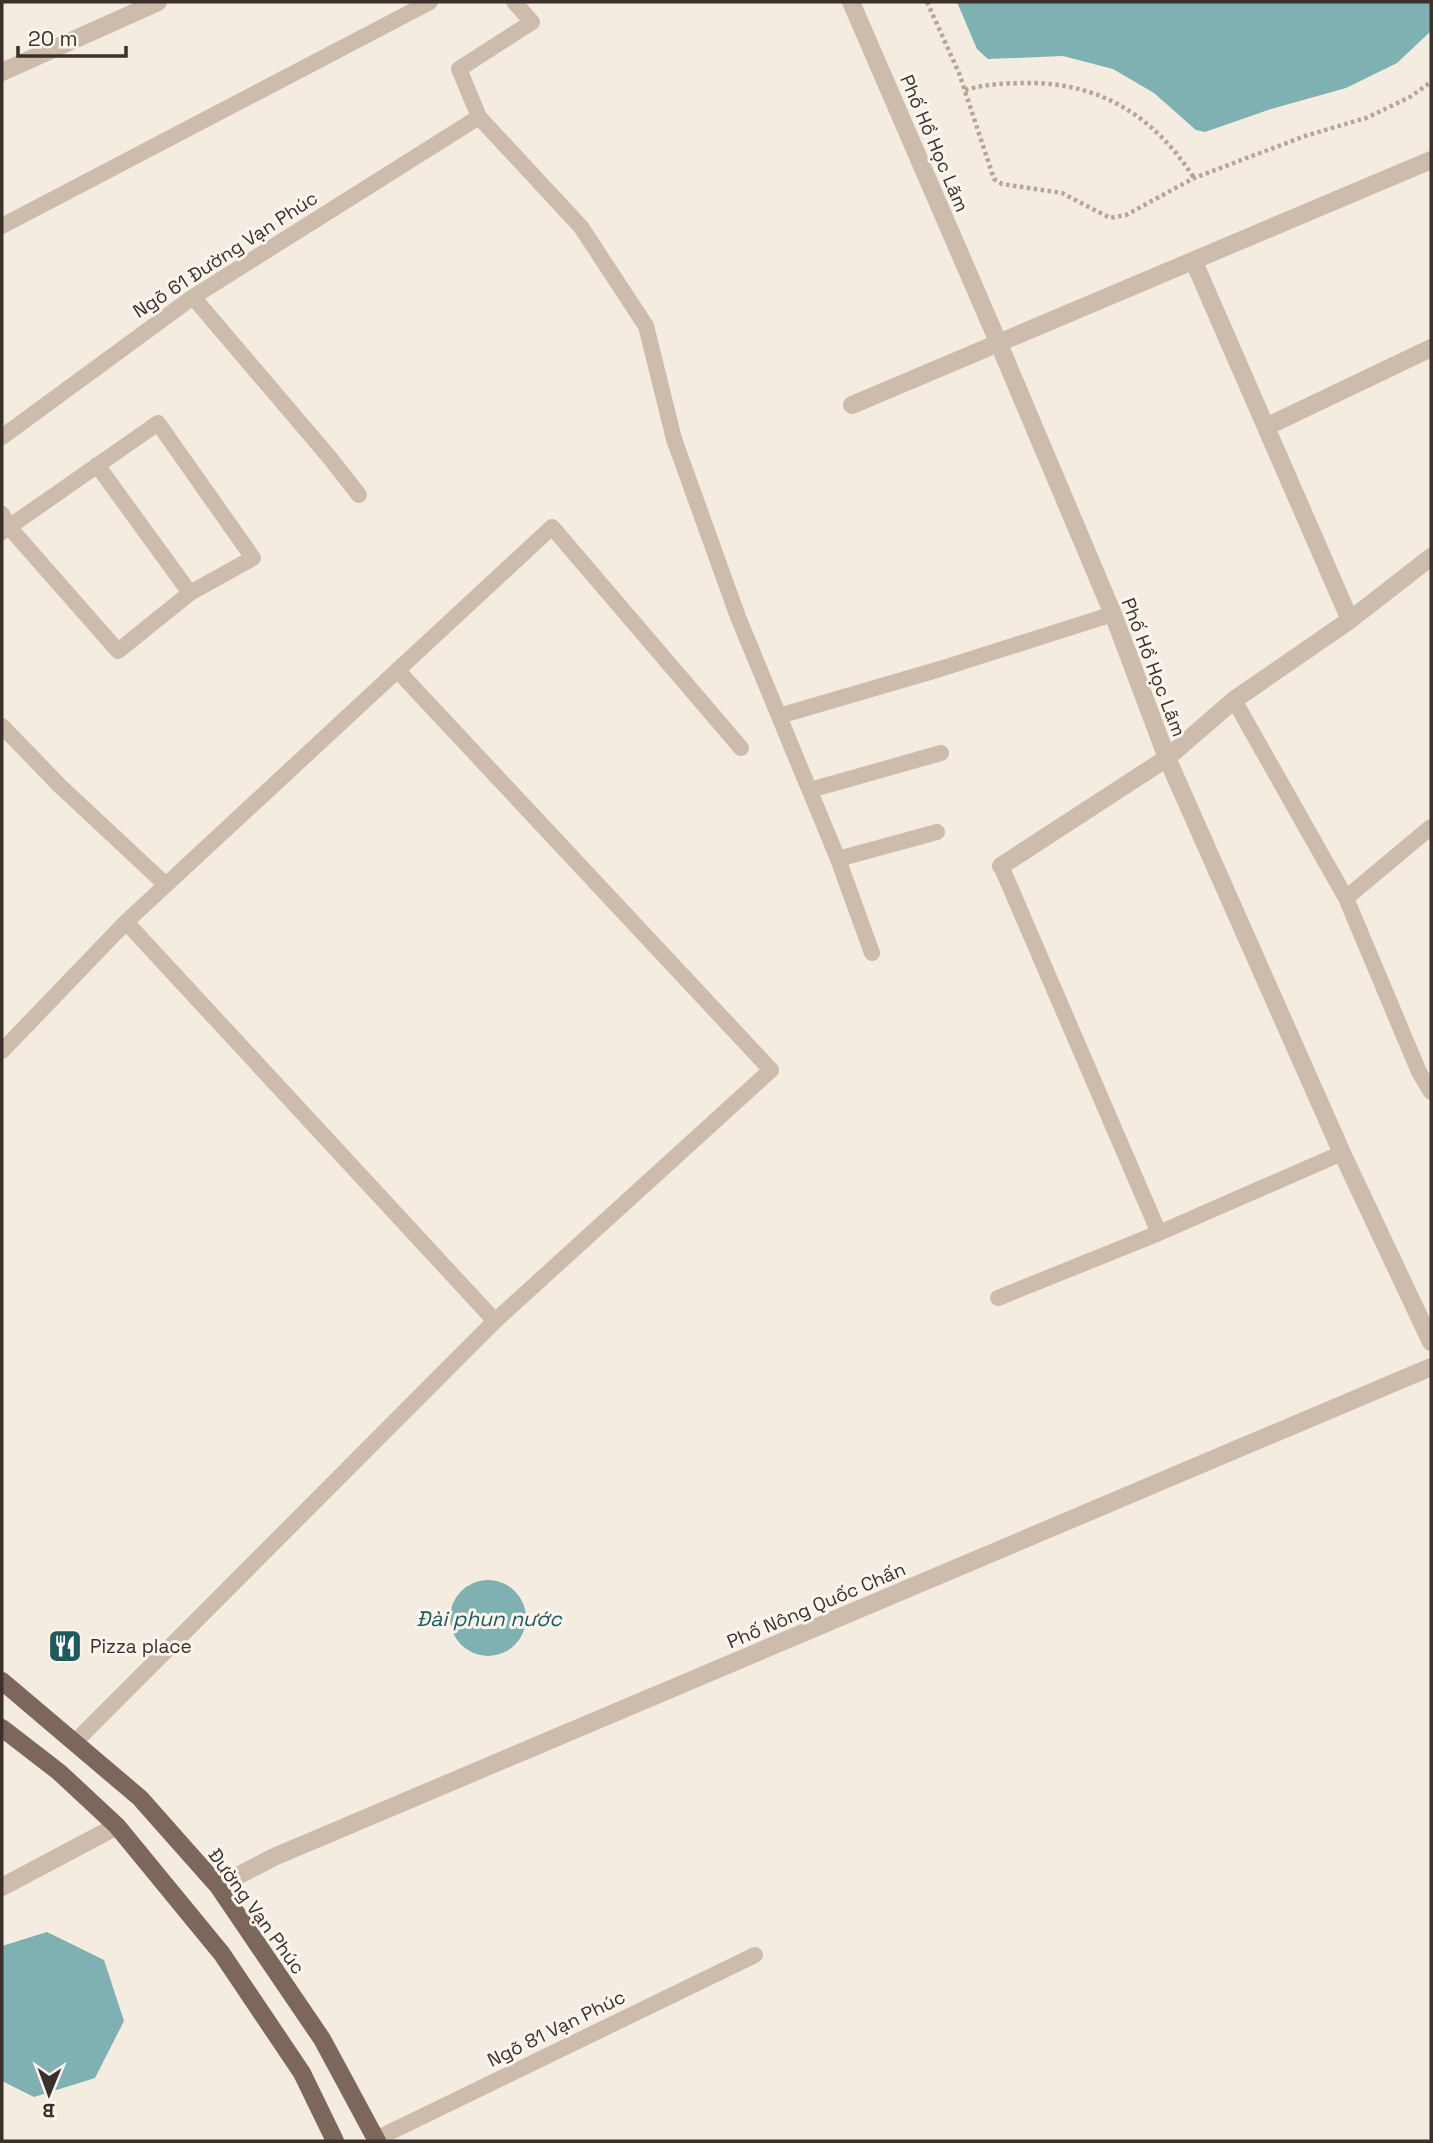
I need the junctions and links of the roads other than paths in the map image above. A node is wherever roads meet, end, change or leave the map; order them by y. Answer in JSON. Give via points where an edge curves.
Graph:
{"nodes":[{"id":1,"x":158,"y":2,"type":"edge"},
{"id":2,"x":430,"y":2,"type":"edge"},
{"id":3,"x":514,"y":2,"type":"edge"},
{"id":4,"x":851,"y":2,"type":"edge"},
{"id":5,"x":2,"y":72,"type":"edge"},
{"id":6,"x":479,"y":117,"type":"junction"},
{"id":7,"x":1431,"y":160,"type":"edge"},
{"id":8,"x":2,"y":226,"type":"edge"},
{"id":9,"x":1194,"y":262,"type":"junction"},
{"id":10,"x":193,"y":298,"type":"junction"},
{"id":11,"x":999,"y":344,"type":"junction"},
{"id":12,"x":1431,"y":348,"type":"edge"},
{"id":13,"x":852,"y":405,"type":"dead end"},
{"id":14,"x":1266,"y":427,"type":"junction"},
{"id":15,"x":2,"y":437,"type":"edge"},
{"id":16,"x":97,"y":465,"type":"junction"},
{"id":17,"x":359,"y":495,"type":"dead end"},
{"id":18,"x":4,"y":524,"type":"edge"},
{"id":19,"x":1431,"y":557,"type":"edge"},
{"id":20,"x":190,"y":593,"type":"junction"},
{"id":21,"x":1112,"y":614,"type":"junction"},
{"id":22,"x":1350,"y":620,"type":"junction"},
{"id":23,"x":397,"y":670,"type":"junction"},
{"id":24,"x":1234,"y":699,"type":"junction"},
{"id":25,"x":779,"y":716,"type":"junction"},
{"id":26,"x":2,"y":726,"type":"edge"},
{"id":27,"x":741,"y":748,"type":"dead end"},
{"id":28,"x":941,"y":753,"type":"dead end"},
{"id":29,"x":1167,"y":758,"type":"junction"},
{"id":30,"x":810,"y":790,"type":"junction"},
{"id":31,"x":1431,"y":827,"type":"edge"},
{"id":32,"x":937,"y":832,"type":"dead end"},
{"id":33,"x":838,"y":859,"type":"junction"},
{"id":34,"x":1001,"y":866,"type":"joint"},
{"id":35,"x":166,"y":886,"type":"junction"},
{"id":36,"x":1346,"y":898,"type":"junction"},
{"id":37,"x":126,"y":922,"type":"junction"},
{"id":38,"x":872,"y":953,"type":"dead end"},
{"id":39,"x":2,"y":1051,"type":"edge"},
{"id":40,"x":1431,"y":1092,"type":"edge"},
{"id":41,"x":1342,"y":1153,"type":"junction"},
{"id":42,"x":1159,"y":1233,"type":"junction"},
{"id":43,"x":998,"y":1298,"type":"dead end"},
{"id":44,"x":495,"y":1321,"type":"junction"},
{"id":45,"x":1431,"y":1342,"type":"edge"},
{"id":46,"x":1431,"y":1367,"type":"edge"},
{"id":47,"x":2,"y":1681,"type":"edge"},
{"id":48,"x":2,"y":1728,"type":"edge"},
{"id":49,"x":75,"y":1742,"type":"junction"},
{"id":50,"x":117,"y":1826,"type":"junction"},
{"id":51,"x":218,"y":1886,"type":"junction"},
{"id":52,"x":2,"y":1887,"type":"edge"},
{"id":53,"x":755,"y":1955,"type":"dead end"},
{"id":54,"x":374,"y":2140,"type":"edge"},
{"id":55,"x":335,"y":2141,"type":"edge"}],
"edges":[{"from":1,"to":5,"type":"street"},
{"from":2,"to":8,"type":"lane"},
{"from":3,"to":6,"type":"lane","via":[[532,22],[459,69]]},
{"from":4,"to":11,"type":"street","name":"Phố Hồ Học Lãm"},
{"from":6,"to":10,"type":"lane","name":"Ngõ 61 Đường Vạn Phúc"},
{"from":6,"to":25,"type":"lane","via":[[581,227],[646,326],[674,439]]},
{"from":7,"to":9,"type":"street"},
{"from":9,"to":11,"type":"street"},
{"from":9,"to":14,"type":"street"},
{"from":10,"to":15,"type":"lane","name":"Ngõ 61 Đường Vạn Phúc"},
{"from":10,"to":17,"type":"lane"},
{"from":11,"to":13,"type":"street"},
{"from":11,"to":21,"type":"street","name":"Phố Hồ Học Lãm"},
{"from":12,"to":14,"type":"street"},
{"from":14,"to":22,"type":"street"},
{"from":16,"to":18,"type":"lane"},
{"from":16,"to":20,"type":"lane"},
{"from":16,"to":20,"type":"lane","via":[[158,423],[253,558]]},
{"from":18,"to":20,"type":"lane","via":[[118,651]]},
{"from":19,"to":22,"type":"street"},
{"from":21,"to":25,"type":"lane"},
{"from":21,"to":29,"type":"street","name":"Phố Hồ Học Lãm"},
{"from":22,"to":24,"type":"street"},
{"from":23,"to":27,"type":"lane","via":[[552,527]]},
{"from":23,"to":35,"type":"lane"},
{"from":23,"to":44,"type":"lane","via":[[771,1070]]},
{"from":24,"to":29,"type":"street"},
{"from":24,"to":36,"type":"lane"},
{"from":25,"to":30,"type":"lane"},
{"from":26,"to":35,"type":"lane"},
{"from":28,"to":30,"type":"lane"},
{"from":29,"to":34,"type":"street"},
{"from":29,"to":41,"type":"street","name":"Phố Hồ Học Lãm"},
{"from":30,"to":33,"type":"lane"},
{"from":31,"to":36,"type":"lane"},
{"from":32,"to":33,"type":"lane"},
{"from":33,"to":38,"type":"lane"},
{"from":34,"to":42,"type":"lane"},
{"from":35,"to":37,"type":"lane"},
{"from":36,"to":40,"type":"lane"},
{"from":37,"to":39,"type":"lane"},
{"from":37,"to":44,"type":"lane"},
{"from":41,"to":42,"type":"lane"},
{"from":41,"to":45,"type":"street","name":"Phố Hồ Học Lãm"},
{"from":42,"to":43,"type":"lane"},
{"from":44,"to":49,"type":"lane"},
{"from":46,"to":51,"type":"street","name":"Phố Nông Quốc Chấn","via":[[274,1857]]},
{"from":47,"to":49,"type":"main road","name":"Đường Vạn Phúc"},
{"from":48,"to":50,"type":"main road"},
{"from":49,"to":51,"type":"main road","name":"Đường Vạn Phúc","via":[[140,1798]]},
{"from":50,"to":52,"type":"street"},
{"from":50,"to":55,"type":"main road","via":[[222,1954],[302,2073]]},
{"from":51,"to":54,"type":"main road","name":"Đường Vạn Phúc","via":[[323,2039]]},
{"from":53,"to":54,"type":"lane","name":"Ngõ 81 Vạn Phúc"}]}
